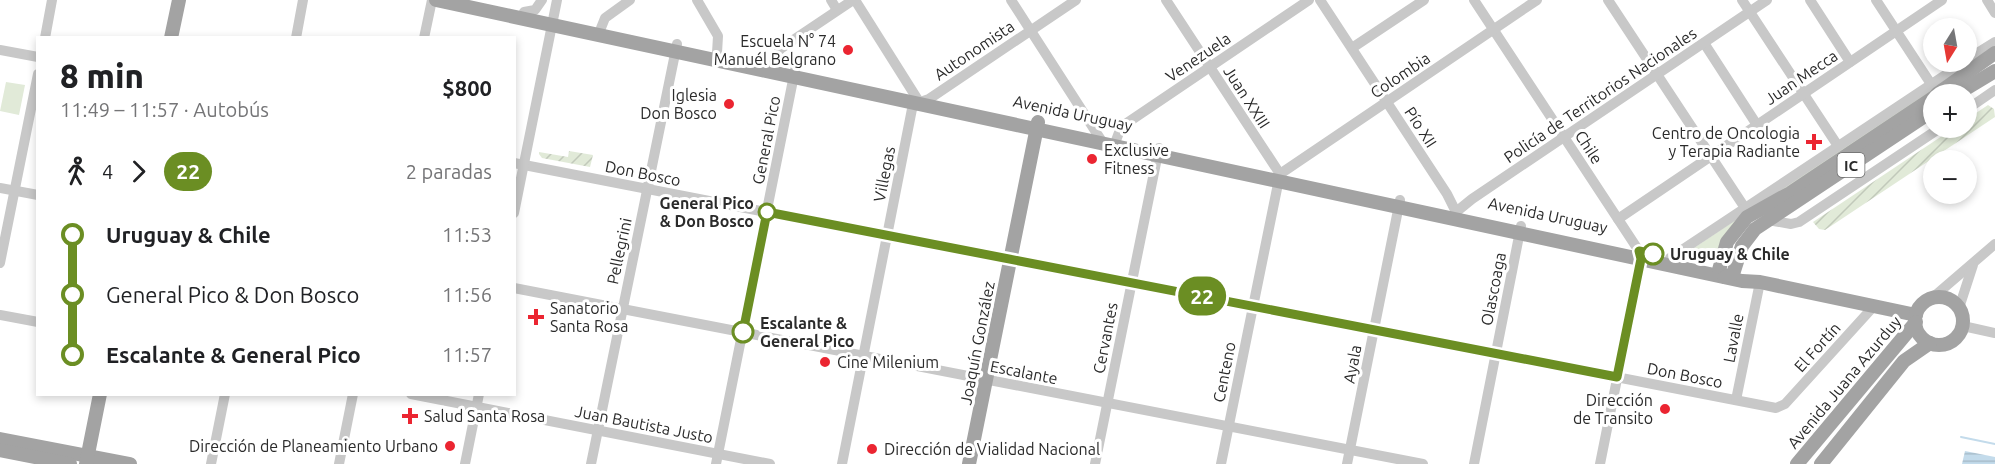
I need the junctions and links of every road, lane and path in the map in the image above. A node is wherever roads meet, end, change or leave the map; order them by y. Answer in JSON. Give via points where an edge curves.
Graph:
{"nodes":[{"id":1,"x":52,"y":0,"type":"edge"},
{"id":2,"x":179,"y":0,"type":"edge"},
{"id":3,"x":303,"y":0,"type":"edge"},
{"id":4,"x":434,"y":0,"type":"edge"},
{"id":5,"x":470,"y":0,"type":"edge"},
{"id":6,"x":542,"y":0,"type":"edge"},
{"id":7,"x":630,"y":0,"type":"edge"},
{"id":8,"x":697,"y":0,"type":"edge"},
{"id":9,"x":831,"y":0,"type":"edge"},
{"id":10,"x":854,"y":0,"type":"edge"},
{"id":11,"x":1011,"y":0,"type":"edge"},
{"id":12,"x":1076,"y":0,"type":"edge"},
{"id":13,"x":1166,"y":0,"type":"edge"},
{"id":14,"x":1309,"y":0,"type":"edge"},
{"id":15,"x":1320,"y":0,"type":"edge"},
{"id":16,"x":1424,"y":0,"type":"edge"},
{"id":17,"x":1474,"y":0,"type":"edge"},
{"id":18,"x":1537,"y":0,"type":"edge"},
{"id":19,"x":1608,"y":0,"type":"edge"},
{"id":20,"x":1742,"y":0,"type":"edge"},
{"id":21,"x":1767,"y":0,"type":"edge"},
{"id":22,"x":1810,"y":0,"type":"edge"},
{"id":23,"x":1876,"y":0,"type":"edge"},
{"id":24,"x":1942,"y":0,"type":"edge"},
{"id":25,"x":1987,"y":0,"type":"edge"},
{"id":26,"x":553,"y":10,"type":"edge"},
{"id":27,"x":837,"y":10,"type":"junction"},
{"id":28,"x":524,"y":12,"type":"junction"},
{"id":29,"x":1750,"y":12,"type":"junction"},
{"id":30,"x":1995,"y":13,"type":"edge"},
{"id":31,"x":601,"y":28,"type":"junction"},
{"id":32,"x":1494,"y":30,"type":"junction"},
{"id":33,"x":1030,"y":31,"type":"junction"},
{"id":34,"x":1896,"y":31,"type":"junction"},
{"id":35,"x":45,"y":36,"type":"edge"},
{"id":36,"x":171,"y":36,"type":"edge"},
{"id":37,"x":296,"y":36,"type":"edge"},
{"id":38,"x":425,"y":36,"type":"edge"},
{"id":39,"x":1995,"y":42,"type":"edge"},
{"id":40,"x":1704,"y":43,"type":"junction"},
{"id":41,"x":676,"y":48,"type":"junction"},
{"id":42,"x":1352,"y":48,"type":"junction"},
{"id":43,"x":0,"y":50,"type":"edge"},
{"id":44,"x":717,"y":53,"type":"junction"},
{"id":45,"x":1995,"y":53,"type":"edge"},
{"id":46,"x":1977,"y":54,"type":"edge"},
{"id":47,"x":36,"y":57,"type":"edge"},
{"id":48,"x":700,"y":57,"type":"junction"},
{"id":49,"x":1850,"y":62,"type":"junction"},
{"id":50,"x":773,"y":65,"type":"junction"},
{"id":51,"x":1210,"y":67,"type":"junction"},
{"id":52,"x":1995,"y":71,"type":"edge"},
{"id":53,"x":1955,"y":72,"type":"edge"},
{"id":54,"x":794,"y":73,"type":"junction"},
{"id":55,"x":1657,"y":74,"type":"junction"},
{"id":56,"x":36,"y":84,"type":"edge"},
{"id":57,"x":1929,"y":84,"type":"edge"},
{"id":58,"x":1942,"y":84,"type":"edge"},
{"id":59,"x":1947,"y":84,"type":"edge"},
{"id":60,"x":1974,"y":84,"type":"edge"},
{"id":61,"x":1995,"y":90,"type":"edge"},
{"id":62,"x":1804,"y":94,"type":"junction"},
{"id":63,"x":1923,"y":98,"type":"edge"},
{"id":64,"x":920,"y":99,"type":"junction"},
{"id":65,"x":1923,"y":100,"type":"edge"},
{"id":66,"x":1387,"y":102,"type":"junction"},
{"id":67,"x":1977,"y":102,"type":"edge"},
{"id":68,"x":1923,"y":117,"type":"edge"},
{"id":69,"x":1037,"y":126,"type":"junction"},
{"id":70,"x":1757,"y":126,"type":"junction"},
{"id":71,"x":1564,"y":137,"type":"junction"},
{"id":72,"x":1925,"y":138,"type":"edge"},
{"id":73,"x":1107,"y":141,"type":"junction"},
{"id":74,"x":1838,"y":146,"type":"junction"},
{"id":75,"x":1158,"y":152,"type":"junction"},
{"id":76,"x":1711,"y":157,"type":"junction"},
{"id":77,"x":519,"y":164,"type":"edge"},
{"id":78,"x":1279,"y":178,"type":"junction"},
{"id":79,"x":0,"y":188,"type":"edge"},
{"id":80,"x":647,"y":189,"type":"junction"},
{"id":81,"x":14,"y":191,"type":"junction"},
{"id":82,"x":516,"y":193,"type":"edge"},
{"id":83,"x":36,"y":195,"type":"edge"},
{"id":84,"x":1399,"y":203,"type":"junction"},
{"id":85,"x":1745,"y":208,"type":"junction"},
{"id":86,"x":767,"y":212,"type":"junction"},
{"id":87,"x":1455,"y":216,"type":"junction"},
{"id":88,"x":1618,"y":219,"type":"junction"},
{"id":89,"x":1768,"y":220,"type":"junction"},
{"id":90,"x":1521,"y":229,"type":"junction"},
{"id":91,"x":887,"y":235,"type":"junction"},
{"id":92,"x":1995,"y":243,"type":"edge"},
{"id":93,"x":1640,"y":255,"type":"junction"},
{"id":94,"x":1670,"y":258,"type":"junction"},
{"id":95,"x":1010,"y":259,"type":"junction"},
{"id":96,"x":0,"y":264,"type":"edge"},
{"id":97,"x":1973,"y":265,"type":"junction"},
{"id":98,"x":1726,"y":272,"type":"junction"},
{"id":99,"x":1760,"y":282,"type":"junction"},
{"id":100,"x":1132,"y":283,"type":"junction"},
{"id":101,"x":516,"y":288,"type":"edge"},
{"id":102,"x":1931,"y":299,"type":"junction"},
{"id":103,"x":1253,"y":306,"type":"junction"},
{"id":104,"x":1874,"y":306,"type":"junction"},
{"id":105,"x":1959,"y":308,"type":"junction"},
{"id":106,"x":623,"y":309,"type":"junction"},
{"id":107,"x":0,"y":315,"type":"edge"},
{"id":108,"x":1916,"y":318,"type":"junction"},
{"id":109,"x":36,"y":322,"type":"edge"},
{"id":110,"x":1963,"y":326,"type":"junction"},
{"id":111,"x":1374,"y":330,"type":"junction"},
{"id":112,"x":743,"y":332,"type":"junction"},
{"id":113,"x":1995,"y":333,"type":"edge"},
{"id":114,"x":1930,"y":343,"type":"junction"},
{"id":115,"x":1496,"y":353,"type":"junction"},
{"id":116,"x":863,"y":356,"type":"junction"},
{"id":117,"x":1617,"y":377,"type":"junction"},
{"id":118,"x":986,"y":379,"type":"junction"},
{"id":119,"x":100,"y":396,"type":"edge"},
{"id":120,"x":225,"y":396,"type":"edge"},
{"id":121,"x":353,"y":396,"type":"edge"},
{"id":122,"x":421,"y":396,"type":"edge"},
{"id":123,"x":478,"y":396,"type":"edge"},
{"id":124,"x":1736,"y":400,"type":"junction"},
{"id":125,"x":1107,"y":403,"type":"junction"},
{"id":126,"x":476,"y":407,"type":"junction"},
{"id":127,"x":1781,"y":407,"type":"joint"},
{"id":128,"x":1229,"y":426,"type":"junction"},
{"id":129,"x":598,"y":431,"type":"junction"},
{"id":130,"x":0,"y":439,"type":"edge"},
{"id":131,"x":0,"y":450,"type":"edge"},
{"id":132,"x":1350,"y":450,"type":"junction"},
{"id":133,"x":717,"y":459,"type":"edge"},
{"id":134,"x":87,"y":460,"type":"edge"},
{"id":135,"x":70,"y":464,"type":"edge"},
{"id":136,"x":130,"y":464,"type":"edge"},
{"id":137,"x":212,"y":464,"type":"edge"},
{"id":138,"x":339,"y":464,"type":"edge"},
{"id":139,"x":465,"y":464,"type":"edge"},
{"id":140,"x":591,"y":464,"type":"edge"},
{"id":141,"x":770,"y":464,"type":"edge"},
{"id":142,"x":842,"y":464,"type":"edge"},
{"id":143,"x":969,"y":464,"type":"edge"},
{"id":144,"x":1095,"y":464,"type":"edge"},
{"id":145,"x":1221,"y":464,"type":"edge"},
{"id":146,"x":1347,"y":464,"type":"edge"},
{"id":147,"x":1422,"y":464,"type":"edge"},
{"id":148,"x":1474,"y":464,"type":"edge"},
{"id":149,"x":1600,"y":464,"type":"edge"},
{"id":150,"x":1797,"y":464,"type":"edge"},
{"id":151,"x":1821,"y":464,"type":"edge"}],
"edges":[{"from":1,"to":35,"type":"street"},
{"from":2,"to":36,"type":"main road"},
{"from":3,"to":37,"type":"street"},
{"from":4,"to":26,"type":"main road"},
{"from":4,"to":38,"type":"street"},
{"from":5,"to":28,"type":"main road"},
{"from":6,"to":28,"type":"street","via":[[535,10]]},
{"from":7,"to":31,"type":"street","via":[[605,18]]},
{"from":8,"to":44,"type":"street","via":[[718,36]]},
{"from":9,"to":27,"type":"street"},
{"from":10,"to":27,"type":"street"},
{"from":10,"to":64,"type":"street"},
{"from":11,"to":33,"type":"street"},
{"from":12,"to":33,"type":"street","name":"Autonomista"},
{"from":13,"to":51,"type":"street","name":"Juan XXIII"},
{"from":14,"to":51,"type":"street","name":"Venezuela"},
{"from":15,"to":42,"type":"street","name":"Pío XII"},
{"from":16,"to":42,"type":"street"},
{"from":17,"to":32,"type":"street","name":"Chile"},
{"from":18,"to":32,"type":"street","name":"Colombia"},
{"from":19,"to":55,"type":"street"},
{"from":20,"to":29,"type":"street"},
{"from":21,"to":29,"type":"street","name":"Policía de Territorios Nacionales"},
{"from":22,"to":49,"type":"street"},
{"from":23,"to":34,"type":"street"},
{"from":24,"to":34,"type":"street","name":"Juan Mecca"},
{"from":25,"to":30,"type":"street"},
{"from":26,"to":28,"type":"main road"},
{"from":26,"to":31,"type":"main road","name":"Avenida Uruguay"},
{"from":26,"to":41,"type":"main road","name":"Avenida Uruguay"},
{"from":26,"to":77,"type":"street"},
{"from":27,"to":50,"type":"street","via":[[780,49]]},
{"from":29,"to":40,"type":"street","name":"Policía de Territorios Nacionales"},
{"from":29,"to":62,"type":"street"},
{"from":31,"to":41,"type":"main road","name":"Avenida Uruguay"},
{"from":32,"to":66,"type":"street","name":"Colombia"},
{"from":32,"to":71,"type":"street","name":"Chile"},
{"from":33,"to":64,"type":"street","name":"Autonomista"},
{"from":33,"to":73,"type":"street"},
{"from":34,"to":49,"type":"street","name":"Juan Mecca"},
{"from":34,"to":57,"type":"street"},
{"from":39,"to":46,"type":"street"},
{"from":40,"to":55,"type":"street","name":"Policía de Territorios Nacionales"},
{"from":40,"to":70,"type":"street"},
{"from":41,"to":44,"type":"main road","name":"Avenida Uruguay"},
{"from":41,"to":48,"type":"main road","name":"Avenida Uruguay"},
{"from":41,"to":80,"type":"street","name":"Pellegrini"},
{"from":42,"to":66,"type":"street","name":"Pío XII"},
{"from":43,"to":47,"type":"street"},
{"from":44,"to":48,"type":"main road","via":[[714,57]]},
{"from":44,"to":50,"type":"main road","name":"Avenida Uruguay"},
{"from":45,"to":59,"type":"main road","number":"IC"},
{"from":48,"to":54,"type":"main road","name":"Avenida Uruguay"},
{"from":49,"to":62,"type":"street","name":"Juan Mecca"},
{"from":50,"to":54,"type":"main road","name":"Avenida Uruguay"},
{"from":51,"to":73,"type":"street","name":"Venezuela","via":[[1120,127]]},
{"from":51,"to":78,"type":"street","name":"Juan XXIII"},
{"from":52,"to":60,"type":"main road"},
{"from":53,"to":58,"type":"street"},
{"from":54,"to":64,"type":"main road","name":"Avenida Uruguay"},
{"from":54,"to":86,"type":"street","name":"General Pico"},
{"from":55,"to":71,"type":"street","name":"Policía de Territorios Nacionales"},
{"from":55,"to":76,"type":"street"},
{"from":56,"to":81,"type":"street"},
{"from":61,"to":67,"type":"street"},
{"from":62,"to":70,"type":"street","name":"Juan Mecca"},
{"from":62,"to":74,"type":"street"},
{"from":63,"to":74,"type":"street"},
{"from":64,"to":69,"type":"main road","name":"Avenida Uruguay"},
{"from":64,"to":91,"type":"street","name":"Villegas","via":[[912,110]]},
{"from":65,"to":98,"type":"main road","number":"IC","via":[[1790,193],[1747,217],[1727,242]]},
{"from":66,"to":78,"type":"street","name":"Colombia"},
{"from":66,"to":87,"type":"street","name":"Pío XII"},
{"from":68,"to":89,"type":"main road","number":"IC"},
{"from":69,"to":73,"type":"main road","name":"Avenida Uruguay"},
{"from":69,"to":95,"type":"main road","name":"Joaquín González"},
{"from":70,"to":76,"type":"street","name":"Juan Mecca"},
{"from":71,"to":87,"type":"street","name":"Policía de Territorios Nacionales"},
{"from":71,"to":88,"type":"street","name":"Chile"},
{"from":72,"to":89,"type":"street","via":[[1799,222]]},
{"from":73,"to":75,"type":"main road","name":"Avenida Uruguay"},
{"from":74,"to":85,"type":"street"},
{"from":75,"to":78,"type":"main road","name":"Avenida Uruguay"},
{"from":75,"to":100,"type":"street","name":"Cervantes"},
{"from":76,"to":85,"type":"street"},
{"from":76,"to":88,"type":"street","name":"Juan Mecca"},
{"from":77,"to":80,"type":"street","name":"Don Bosco"},
{"from":77,"to":82,"type":"street"},
{"from":78,"to":84,"type":"main road","name":"Avenida Uruguay"},
{"from":78,"to":103,"type":"street","name":"Centeno"},
{"from":79,"to":81,"type":"street"},
{"from":80,"to":86,"type":"street","name":"Don Bosco"},
{"from":80,"to":106,"type":"street","name":"Pellegrini"},
{"from":81,"to":83,"type":"street"},
{"from":81,"to":96,"type":"street"},
{"from":84,"to":87,"type":"main road","name":"Avenida Uruguay"},
{"from":84,"to":111,"type":"street","name":"Ayala"},
{"from":85,"to":94,"type":"street"},
{"from":86,"to":91,"type":"street","name":"Don Bosco"},
{"from":86,"to":112,"type":"street","name":"General Pico"},
{"from":87,"to":90,"type":"main road","name":"Avenida Uruguay"},
{"from":88,"to":93,"type":"street","name":"Chile"},
{"from":89,"to":98,"type":"main road","number":"IC","via":[[1745,241]]},
{"from":90,"to":93,"type":"main road","name":"Avenida Uruguay"},
{"from":90,"to":115,"type":"street","name":"Olascoaga"},
{"from":91,"to":95,"type":"street","name":"Don Bosco"},
{"from":91,"to":116,"type":"street","name":"Villegas"},
{"from":92,"to":97,"type":"street","name":"Avenida Juana Azurduy"},
{"from":93,"to":94,"type":"main road","name":"Avenida Uruguay"},
{"from":93,"to":98,"type":"main road","name":"Avenida Uruguay"},
{"from":93,"to":117,"type":"street"},
{"from":94,"to":98,"type":"main road","name":"Avenida Uruguay"},
{"from":95,"to":100,"type":"street","name":"Don Bosco"},
{"from":95,"to":118,"type":"main road","name":"Joaquín González"},
{"from":97,"to":102,"type":"street","name":"Avenida Juana Azurduy"},
{"from":97,"to":105,"type":"street","name":"Avenida Juana Azurduy"},
{"from":98,"to":99,"type":"main road","name":"Avenida Uruguay"},
{"from":99,"to":104,"type":"main road","name":"Avenida Uruguay"},
{"from":99,"to":124,"type":"street","name":"Lavalle"},
{"from":100,"to":103,"type":"street","name":"Don Bosco"},
{"from":100,"to":125,"type":"street","name":"Cervantes"},
{"from":101,"to":106,"type":"street","name":"Escalante"},
{"from":102,"to":105,"type":"main road","via":[[1947,299]]},
{"from":102,"to":108,"type":"main road","name":"Avenida Juana Azurduy","via":[[1922,305]]},
{"from":103,"to":111,"type":"street","name":"Don Bosco"},
{"from":103,"to":128,"type":"street","name":"Centeno"},
{"from":104,"to":108,"type":"main road","name":"Avenida Uruguay"},
{"from":104,"to":127,"type":"street","name":"El Fortín"},
{"from":105,"to":110,"type":"main road"},
{"from":106,"to":112,"type":"street","name":"Escalante"},
{"from":106,"to":129,"type":"street","name":"Pellegrini"},
{"from":107,"to":109,"type":"street"},
{"from":108,"to":114,"type":"main road","name":"Avenida Juana Azurduy","via":[[1921,336]]},
{"from":108,"to":150,"type":"main road","name":"Avenida Juana Azurduy"},
{"from":110,"to":113,"type":"street"},
{"from":110,"to":114,"type":"main road","name":"Avenida Juana Azurduy","via":[[1952,341]]},
{"from":111,"to":115,"type":"street","name":"Don Bosco"},
{"from":111,"to":132,"type":"street","name":"Ayala"},
{"from":112,"to":116,"type":"street","name":"Escalante"},
{"from":112,"to":133,"type":"street","name":"General Pico"},
{"from":114,"to":151,"type":"main road","name":"Avenida Juana Azurduy","via":[[1904,361]]},
{"from":115,"to":117,"type":"street","name":"Don Bosco"},
{"from":115,"to":148,"type":"street","name":"Olascoaga"},
{"from":116,"to":118,"type":"street","name":"Escalante"},
{"from":116,"to":142,"type":"street","name":"Villegas"},
{"from":117,"to":124,"type":"street","name":"Don Bosco"},
{"from":117,"to":149,"type":"street"},
{"from":118,"to":125,"type":"street","name":"Escalante"},
{"from":118,"to":143,"type":"main road","name":"Joaquín González"},
{"from":119,"to":134,"type":"main road"},
{"from":120,"to":137,"type":"street"},
{"from":121,"to":138,"type":"street"},
{"from":122,"to":126,"type":"street","name":"Juan Bautista Justo"},
{"from":123,"to":126,"type":"street"},
{"from":124,"to":127,"type":"street","name":"Don Bosco"},
{"from":125,"to":128,"type":"street","name":"Escalante"},
{"from":125,"to":144,"type":"street","name":"Cervantes"},
{"from":126,"to":129,"type":"street","name":"Juan Bautista Justo"},
{"from":126,"to":139,"type":"street"},
{"from":128,"to":132,"type":"street","name":"Escalante"},
{"from":128,"to":145,"type":"street","name":"Centeno"},
{"from":129,"to":133,"type":"street","name":"Juan Bautista Justo"},
{"from":129,"to":140,"type":"street","name":"Pellegrini"},
{"from":130,"to":134,"type":"main road"},
{"from":131,"to":135,"type":"main road"},
{"from":132,"to":146,"type":"street","name":"Ayala"},
{"from":132,"to":147,"type":"street","name":"Escalante"},
{"from":133,"to":141,"type":"street","name":"Juan Bautista Justo"},
{"from":134,"to":136,"type":"main road"}]}
